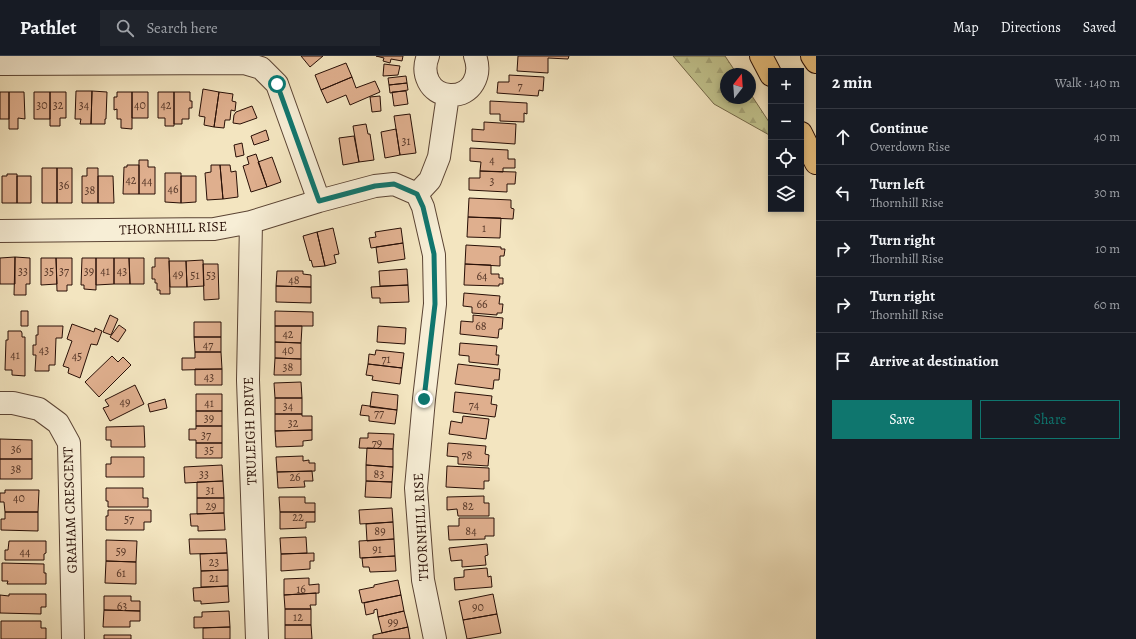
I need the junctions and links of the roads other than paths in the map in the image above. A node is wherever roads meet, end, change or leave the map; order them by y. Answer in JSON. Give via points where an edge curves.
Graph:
{"nodes":[{"id":1,"x":428,"y":56,"type":"edge"},
{"id":2,"x":475,"y":56,"type":"edge"},
{"id":3,"x":761,"y":56,"type":"edge"},
{"id":4,"x":812,"y":56,"type":"edge"},
{"id":5,"x":816,"y":62,"type":"edge"},
{"id":6,"x":0,"y":64,"type":"edge"},
{"id":7,"x":768,"y":69,"type":"edge"},
{"id":8,"x":448,"y":95,"type":"junction"},
{"id":9,"x":804,"y":139,"type":"edge"},
{"id":10,"x":816,"y":162,"type":"edge"},
{"id":11,"x":417,"y":194,"type":"junction"},
{"id":12,"x":319,"y":201,"type":"junction"},
{"id":13,"x":252,"y":222,"type":"junction"},
{"id":14,"x":0,"y":231,"type":"edge"},
{"id":15,"x":0,"y":403,"type":"edge"},
{"id":16,"x":73,"y":639,"type":"edge"},
{"id":17,"x":257,"y":639,"type":"edge"},
{"id":18,"x":435,"y":639,"type":"edge"}],
"edges":[{"from":1,"to":8,"type":"street","via":[[425,62],[427,80],[432,87]]},
{"from":2,"to":8,"type":"street","via":[[478,72],[471,86],[464,92]]},
{"from":3,"to":7,"type":"highway"},
{"from":4,"to":5,"type":"highway"},
{"from":6,"to":12,"type":"street","via":[[244,63],[261,68],[277,84]]},
{"from":8,"to":11,"type":"street","via":[[439,157],[430,180]]},
{"from":9,"to":10,"type":"highway"},
{"from":11,"to":12,"type":"street","name":"THORNHILL RISE","via":[[394,184],[375,186]]},
{"from":11,"to":18,"type":"street","name":"THORNHILL RISE","via":[[423,207],[434,254],[435,304],[416,488],[422,580]]},
{"from":12,"to":13,"type":"street","name":"THORNHILL RISE"},
{"from":13,"to":14,"type":"street","name":"THORNHILL RISE","via":[[214,229]]},
{"from":13,"to":17,"type":"street","name":"TRULEIGH DRIVE","via":[[248,380]]},
{"from":15,"to":16,"type":"street","name":"GRAHAM CRESCENT","via":[[39,409],[58,423],[69,443]]}]}
